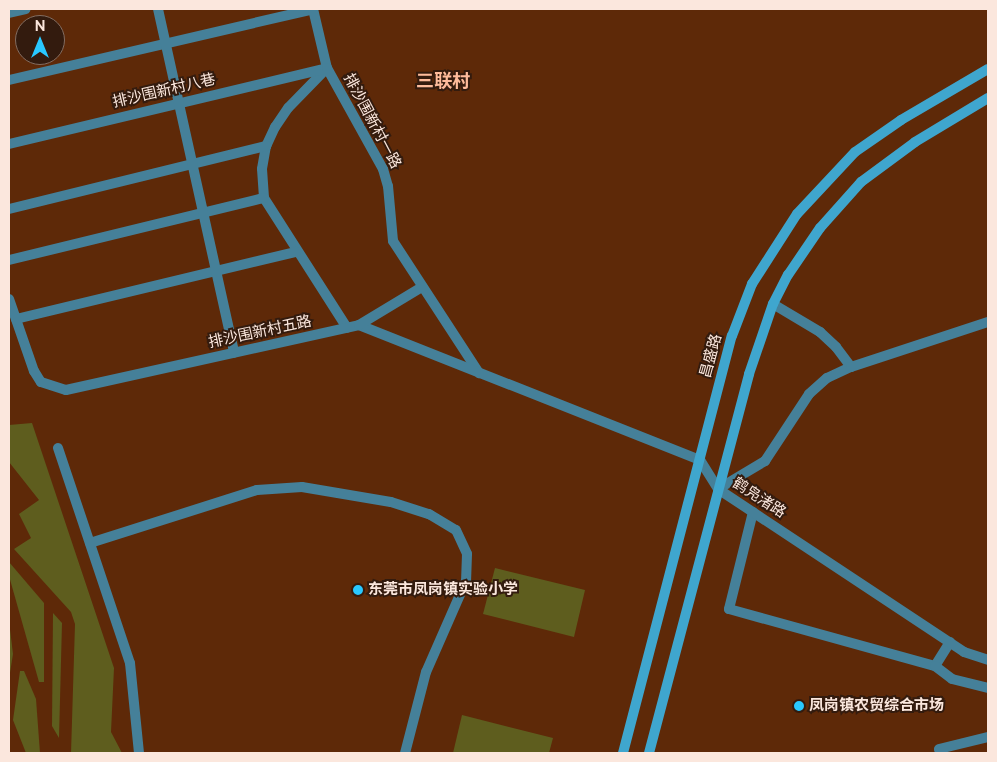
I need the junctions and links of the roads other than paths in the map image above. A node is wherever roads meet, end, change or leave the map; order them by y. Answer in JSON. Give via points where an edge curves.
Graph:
{"nodes":[{"id":1,"x":26,"y":9,"type":"edge"},
{"id":2,"x":158,"y":9,"type":"edge"},
{"id":3,"x":312,"y":9,"type":"edge"},
{"id":4,"x":9,"y":12,"type":"edge"},
{"id":5,"x":165,"y":44,"type":"junction"},
{"id":6,"x":327,"y":68,"type":"junction"},
{"id":7,"x":988,"y":69,"type":"edge"},
{"id":8,"x":9,"y":80,"type":"edge"},
{"id":9,"x":988,"y":98,"type":"edge"},
{"id":10,"x":178,"y":103,"type":"junction"},
{"id":11,"x":9,"y":144,"type":"edge"},
{"id":12,"x":266,"y":146,"type":"junction"},
{"id":13,"x":192,"y":164,"type":"junction"},
{"id":14,"x":264,"y":198,"type":"junction"},
{"id":15,"x":9,"y":209,"type":"edge"},
{"id":16,"x":203,"y":213,"type":"junction"},
{"id":17,"x":296,"y":252,"type":"junction"},
{"id":18,"x":9,"y":260,"type":"edge"},
{"id":19,"x":216,"y":271,"type":"junction"},
{"id":20,"x":422,"y":288,"type":"junction"},
{"id":21,"x":9,"y":298,"type":"edge"},
{"id":22,"x":773,"y":304,"type":"junction"},
{"id":23,"x":16,"y":319,"type":"junction"},
{"id":24,"x":988,"y":322,"type":"edge"},
{"id":25,"x":359,"y":325,"type":"junction"},
{"id":26,"x":347,"y":328,"type":"junction"},
{"id":27,"x":234,"y":353,"type":"junction"},
{"id":28,"x":851,"y":367,"type":"junction"},
{"id":29,"x":479,"y":373,"type":"junction"},
{"id":30,"x":58,"y":448,"type":"dead end"},
{"id":31,"x":700,"y":460,"type":"junction"},
{"id":32,"x":718,"y":490,"type":"junction"},
{"id":33,"x":753,"y":512,"type":"junction"},
{"id":34,"x":90,"y":543,"type":"junction"},
{"id":35,"x":950,"y":642,"type":"junction"},
{"id":36,"x":988,"y":660,"type":"edge"},
{"id":37,"x":935,"y":666,"type":"junction"},
{"id":38,"x":988,"y":688,"type":"edge"},
{"id":39,"x":988,"y":737,"type":"edge"},
{"id":40,"x":139,"y":753,"type":"edge"},
{"id":41,"x":405,"y":753,"type":"edge"},
{"id":42,"x":623,"y":753,"type":"edge"},
{"id":43,"x":649,"y":753,"type":"edge"},
{"id":44,"x":941,"y":753,"type":"edge"}],
"edges":[{"from":1,"to":4,"type":"street"},
{"from":2,"to":5,"type":"street"},
{"from":3,"to":5,"type":"street"},
{"from":3,"to":6,"type":"street","name":"排沙围新村一路"},
{"from":5,"to":8,"type":"street"},
{"from":5,"to":10,"type":"street"},
{"from":6,"to":10,"type":"street","name":"排沙围新村八巷"},
{"from":6,"to":12,"type":"street","via":[[288,108]]},
{"from":6,"to":20,"type":"street","name":"排沙围新村一路","via":[[383,169],[388,186],[393,241]]},
{"from":7,"to":31,"type":"street","name":"昌盛路","via":[[876,135],[834,171],[797,214],[757,276],[741,310]]},
{"from":9,"to":22,"type":"street","via":[[915,142],[861,182],[803,251]]},
{"from":10,"to":11,"type":"street","name":"排沙围新村八巷"},
{"from":10,"to":13,"type":"street"},
{"from":12,"to":13,"type":"street"},
{"from":12,"to":14,"type":"street","via":[[262,170]]},
{"from":13,"to":15,"type":"street"},
{"from":13,"to":16,"type":"street"},
{"from":14,"to":16,"type":"street"},
{"from":14,"to":17,"type":"street"},
{"from":16,"to":18,"type":"street"},
{"from":16,"to":19,"type":"street"},
{"from":17,"to":19,"type":"street"},
{"from":17,"to":26,"type":"street"},
{"from":19,"to":23,"type":"street"},
{"from":19,"to":27,"type":"street"},
{"from":20,"to":25,"type":"street","name":"排沙围新村五路"},
{"from":20,"to":29,"type":"street","name":"排沙围新村一路"},
{"from":21,"to":23,"type":"street"},
{"from":22,"to":28,"type":"street","via":[[820,332],[836,346]]},
{"from":22,"to":32,"type":"street","via":[[749,374]]},
{"from":23,"to":27,"type":"street","name":"排沙围新村五路","via":[[34,372],[41,382],[66,390]]},
{"from":24,"to":28,"type":"street"},
{"from":25,"to":26,"type":"street","name":"排沙围新村五路"},
{"from":25,"to":29,"type":"street"},
{"from":26,"to":27,"type":"street","name":"排沙围新村五路"},
{"from":28,"to":32,"type":"street","via":[[827,378],[809,394],[765,461]]},
{"from":29,"to":31,"type":"street"},
{"from":30,"to":34,"type":"street"},
{"from":31,"to":32,"type":"street","name":"鹤凫渚路"},
{"from":31,"to":42,"type":"street","name":"昌盛路"},
{"from":32,"to":33,"type":"street","name":"鹤凫渚路"},
{"from":32,"to":43,"type":"street"},
{"from":33,"to":35,"type":"street","name":"鹤凫渚路"},
{"from":33,"to":37,"type":"street","via":[[729,609]]},
{"from":34,"to":40,"type":"street","via":[[130,664]]},
{"from":34,"to":41,"type":"street","via":[[258,490],[302,487],[391,502],[429,514],[456,530],[467,554],[466,581],[426,672]]},
{"from":35,"to":36,"type":"street","name":"鹤凫渚路","via":[[964,652]]},
{"from":35,"to":37,"type":"street"},
{"from":37,"to":38,"type":"street","via":[[952,679]]},
{"from":39,"to":44,"type":"street","via":[[940,749]]}]}
